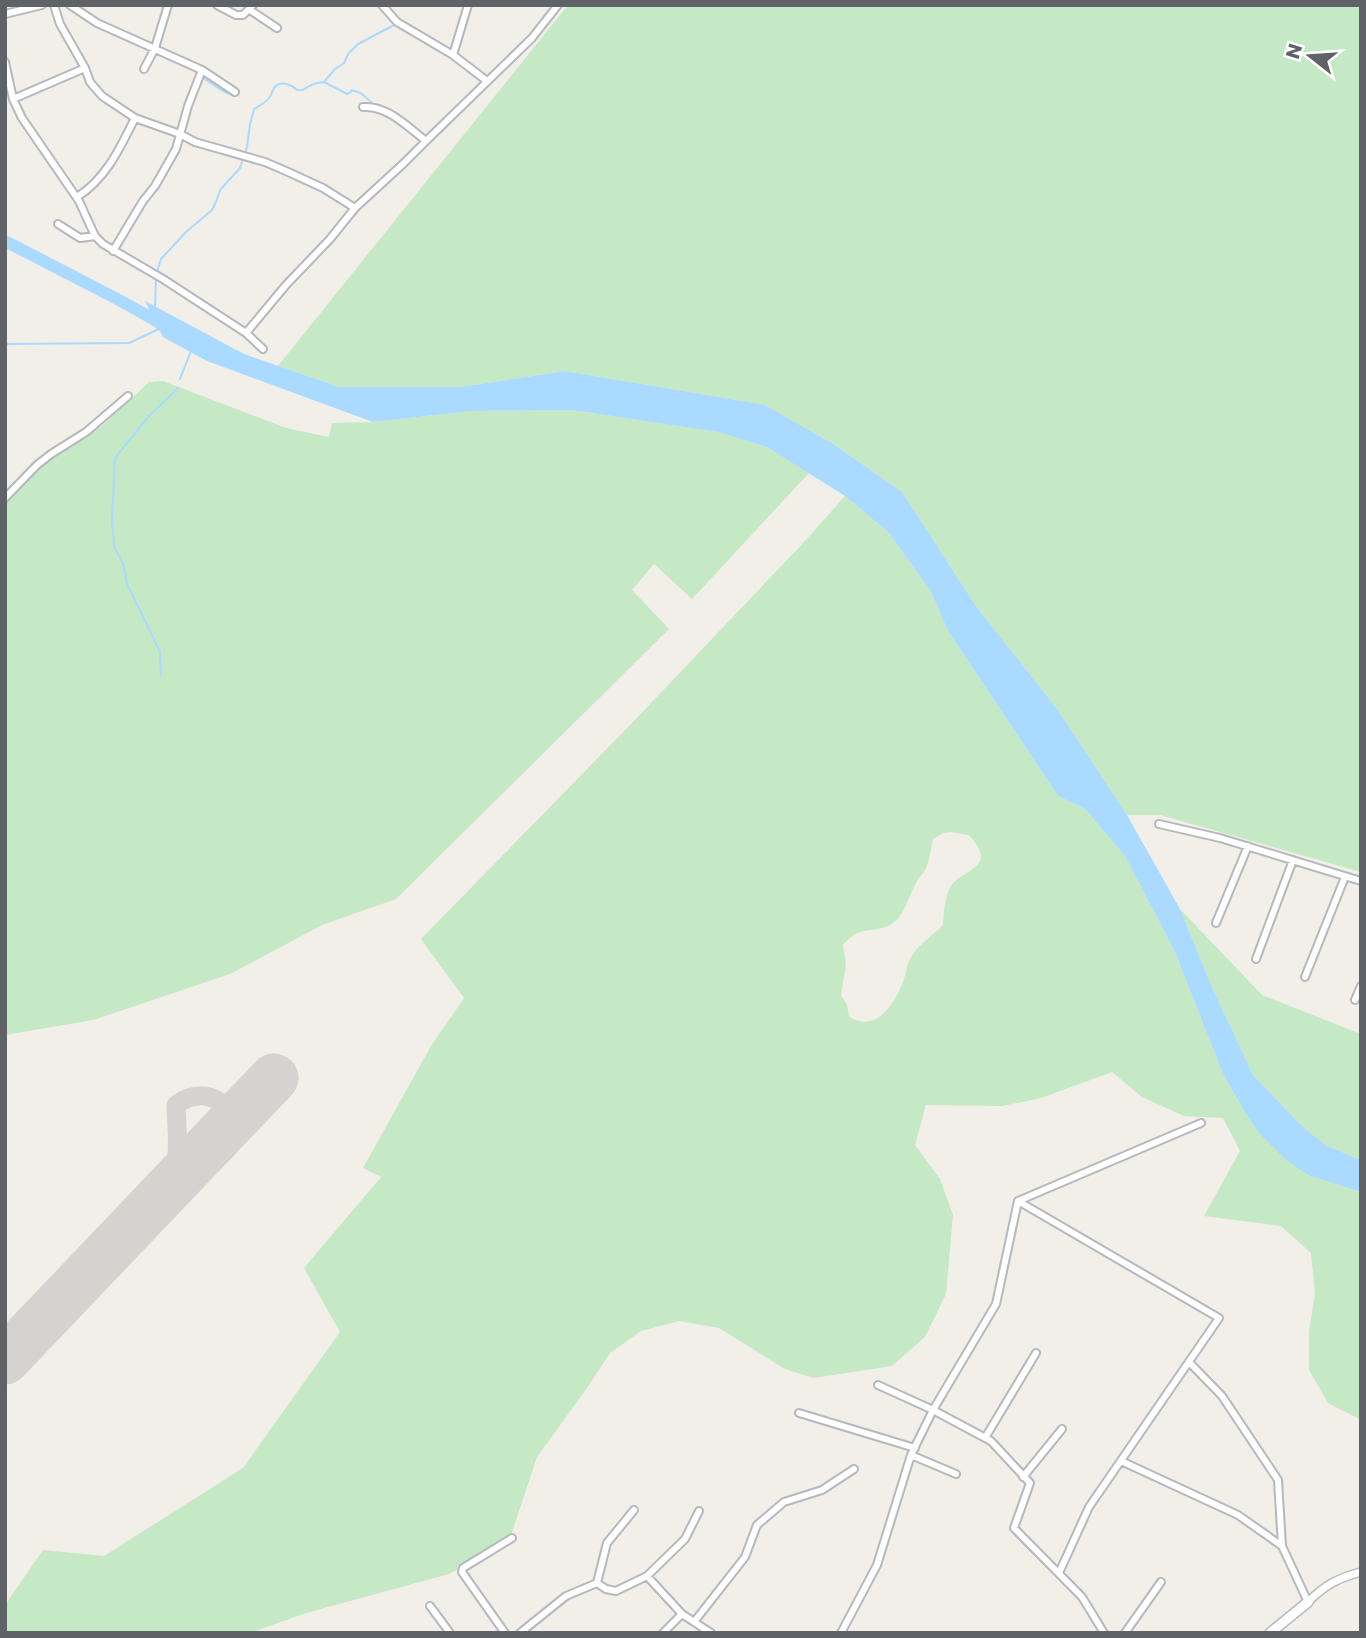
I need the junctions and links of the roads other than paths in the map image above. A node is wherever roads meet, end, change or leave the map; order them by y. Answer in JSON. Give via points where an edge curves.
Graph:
{"nodes":[{"id":1,"x":42,"y":5,"type":"edge"},
{"id":2,"x":54,"y":5,"type":"edge"},
{"id":3,"x":70,"y":5,"type":"edge"},
{"id":4,"x":168,"y":5,"type":"edge"},
{"id":5,"x":217,"y":5,"type":"edge"},
{"id":6,"x":382,"y":5,"type":"edge"},
{"id":7,"x":468,"y":5,"type":"edge"},
{"id":8,"x":558,"y":5,"type":"edge"},
{"id":9,"x":251,"y":7,"type":"edge"},
{"id":10,"x":5,"y":13,"type":"edge"},
{"id":11,"x":277,"y":28,"type":"dead end"},
{"id":12,"x":155,"y":48,"type":"junction"},
{"id":13,"x":453,"y":55,"type":"junction"},
{"id":14,"x":5,"y":62,"type":"edge"},
{"id":15,"x":85,"y":68,"type":"junction"},
{"id":16,"x":144,"y":69,"type":"dead end"},
{"id":17,"x":201,"y":70,"type":"junction"},
{"id":18,"x":487,"y":81,"type":"junction"},
{"id":19,"x":235,"y":92,"type":"dead end"},
{"id":20,"x":13,"y":99,"type":"junction"},
{"id":21,"x":363,"y":107,"type":"dead end"},
{"id":22,"x":135,"y":118,"type":"junction"},
{"id":23,"x":180,"y":134,"type":"junction"},
{"id":24,"x":426,"y":141,"type":"junction"},
{"id":25,"x":77,"y":197,"type":"junction"},
{"id":26,"x":355,"y":208,"type":"junction"},
{"id":27,"x":58,"y":224,"type":"dead end"},
{"id":28,"x":95,"y":236,"type":"junction"},
{"id":29,"x":113,"y":251,"type":"junction"},
{"id":30,"x":246,"y":333,"type":"junction"},
{"id":31,"x":263,"y":348,"type":"dead end"},
{"id":32,"x":128,"y":396,"type":"dead end"},
{"id":33,"x":5,"y":498,"type":"edge"},
{"id":34,"x":1158,"y":824,"type":"dead end"},
{"id":35,"x":1248,"y":846,"type":"junction"},
{"id":36,"x":1293,"y":860,"type":"junction"},
{"id":37,"x":1345,"y":877,"type":"junction"},
{"id":38,"x":1361,"y":881,"type":"edge"},
{"id":39,"x":1216,"y":923,"type":"dead end"},
{"id":40,"x":1256,"y":959,"type":"dead end"},
{"id":41,"x":1305,"y":977,"type":"dead end"},
{"id":42,"x":1361,"y":986,"type":"edge"},
{"id":43,"x":1355,"y":1000,"type":"dead end"},
{"id":44,"x":1201,"y":1123,"type":"dead end"},
{"id":45,"x":1018,"y":1201,"type":"junction"},
{"id":46,"x":1036,"y":1353,"type":"dead end"},
{"id":47,"x":1189,"y":1362,"type":"junction"},
{"id":48,"x":878,"y":1385,"type":"dead end"},
{"id":49,"x":933,"y":1410,"type":"junction"},
{"id":50,"x":799,"y":1413,"type":"dead end"},
{"id":51,"x":1062,"y":1429,"type":"dead end"},
{"id":52,"x":985,"y":1438,"type":"junction"},
{"id":53,"x":913,"y":1452,"type":"junction"},
{"id":54,"x":1121,"y":1461,"type":"junction"},
{"id":55,"x":854,"y":1469,"type":"dead end"},
{"id":56,"x":957,"y":1474,"type":"dead end"},
{"id":57,"x":1023,"y":1476,"type":"junction"},
{"id":58,"x":634,"y":1510,"type":"dead end"},
{"id":59,"x":699,"y":1511,"type":"dead end"},
{"id":60,"x":512,"y":1538,"type":"dead end"},
{"id":61,"x":1282,"y":1546,"type":"junction"},
{"id":62,"x":1361,"y":1572,"type":"edge"},
{"id":63,"x":1059,"y":1573,"type":"junction"},
{"id":64,"x":647,"y":1576,"type":"junction"},
{"id":65,"x":597,"y":1583,"type":"junction"},
{"id":66,"x":1161,"y":1583,"type":"dead end"},
{"id":67,"x":1308,"y":1602,"type":"junction"},
{"id":68,"x":430,"y":1606,"type":"dead end"},
{"id":69,"x":682,"y":1614,"type":"junction"},
{"id":70,"x":694,"y":1622,"type":"junction"},
{"id":71,"x":450,"y":1633,"type":"edge"},
{"id":72,"x":505,"y":1633,"type":"edge"},
{"id":73,"x":520,"y":1633,"type":"edge"},
{"id":74,"x":663,"y":1633,"type":"edge"},
{"id":75,"x":711,"y":1633,"type":"edge"},
{"id":76,"x":841,"y":1633,"type":"edge"},
{"id":77,"x":1104,"y":1633,"type":"edge"},
{"id":78,"x":1125,"y":1633,"type":"edge"},
{"id":79,"x":1270,"y":1633,"type":"edge"}],
"edges":[{"from":1,"to":10,"type":"street"},
{"from":2,"to":15,"type":"street"},
{"from":3,"to":12,"type":"street","via":[[97,23]]},
{"from":4,"to":12,"type":"street"},
{"from":5,"to":9,"type":"street","via":[[236,15]]},
{"from":6,"to":13,"type":"street","via":[[397,22]]},
{"from":7,"to":13,"type":"street"},
{"from":8,"to":18,"type":"street","via":[[532,38]]},
{"from":9,"to":11,"type":"street"},
{"from":12,"to":16,"type":"street"},
{"from":12,"to":17,"type":"street"},
{"from":13,"to":18,"type":"street"},
{"from":14,"to":20,"type":"street"},
{"from":15,"to":20,"type":"street"},
{"from":15,"to":22,"type":"street","via":[[94,89]]},
{"from":17,"to":19,"type":"street"},
{"from":17,"to":23,"type":"street"},
{"from":18,"to":24,"type":"street"},
{"from":20,"to":25,"type":"street"},
{"from":21,"to":24,"type":"street","via":[[379,108]]},
{"from":22,"to":23,"type":"street"},
{"from":22,"to":25,"type":"street","via":[[106,171]]},
{"from":23,"to":26,"type":"street","via":[[265,162]]},
{"from":23,"to":29,"type":"street","via":[[155,186]]},
{"from":24,"to":26,"type":"street"},
{"from":25,"to":28,"type":"street"},
{"from":26,"to":30,"type":"street"},
{"from":27,"to":28,"type":"street","via":[[80,238]]},
{"from":28,"to":29,"type":"street"},
{"from":29,"to":30,"type":"street"},
{"from":30,"to":31,"type":"street"},
{"from":32,"to":33,"type":"street","via":[[37,465]]},
{"from":34,"to":35,"type":"street"},
{"from":35,"to":36,"type":"street"},
{"from":35,"to":39,"type":"street"},
{"from":36,"to":37,"type":"street"},
{"from":36,"to":40,"type":"street"},
{"from":37,"to":38,"type":"street"},
{"from":37,"to":41,"type":"street"},
{"from":42,"to":43,"type":"street"},
{"from":44,"to":45,"type":"street"},
{"from":45,"to":47,"type":"street","via":[[1219,1318]]},
{"from":45,"to":49,"type":"street","via":[[996,1304]]},
{"from":46,"to":52,"type":"street"},
{"from":47,"to":54,"type":"street"},
{"from":47,"to":61,"type":"street","via":[[1222,1396],[1278,1480]]},
{"from":48,"to":49,"type":"street"},
{"from":49,"to":52,"type":"street"},
{"from":49,"to":53,"type":"street"},
{"from":50,"to":53,"type":"street"},
{"from":51,"to":57,"type":"street"},
{"from":52,"to":57,"type":"street"},
{"from":53,"to":56,"type":"street"},
{"from":53,"to":76,"type":"street","via":[[877,1565]]},
{"from":54,"to":61,"type":"street","via":[[1238,1515]]},
{"from":54,"to":63,"type":"street","via":[[1089,1507]]},
{"from":55,"to":70,"type":"street","via":[[822,1490],[784,1502],[757,1525],[745,1558]]},
{"from":57,"to":63,"type":"street","via":[[1030,1483],[1014,1528]]},
{"from":58,"to":65,"type":"street","via":[[607,1543]]},
{"from":59,"to":64,"type":"street","via":[[685,1539]]},
{"from":60,"to":72,"type":"street","via":[[462,1572]]},
{"from":61,"to":67,"type":"street"},
{"from":62,"to":67,"type":"street","via":[[1341,1577]]},
{"from":63,"to":77,"type":"street","via":[[1082,1597]]},
{"from":64,"to":65,"type":"street","via":[[615,1591]]},
{"from":64,"to":69,"type":"street"},
{"from":65,"to":73,"type":"street","via":[[566,1596]]},
{"from":66,"to":78,"type":"street"},
{"from":67,"to":79,"type":"main road"},
{"from":68,"to":71,"type":"street"},
{"from":69,"to":70,"type":"street"},
{"from":69,"to":74,"type":"street"},
{"from":70,"to":75,"type":"street"}]}
